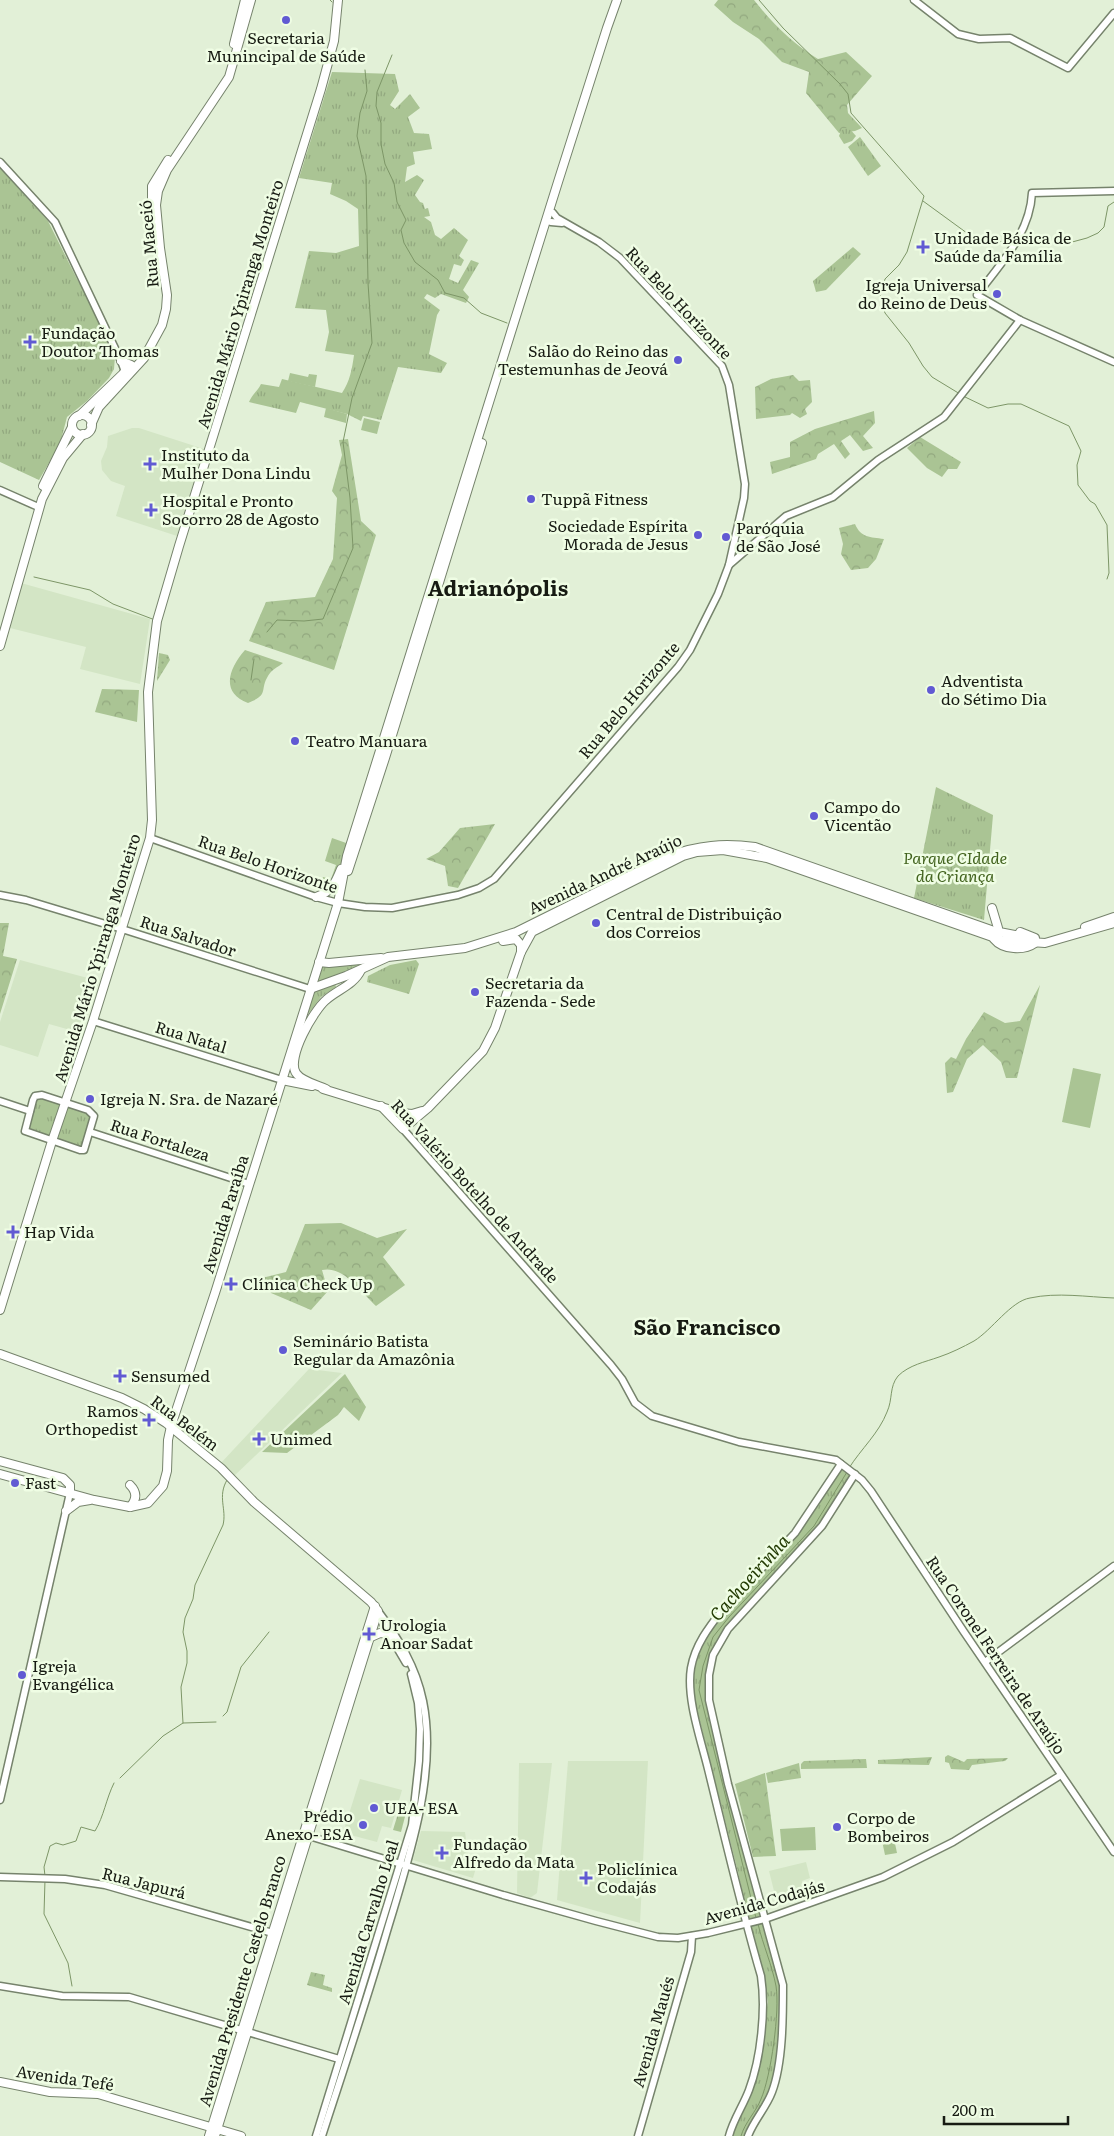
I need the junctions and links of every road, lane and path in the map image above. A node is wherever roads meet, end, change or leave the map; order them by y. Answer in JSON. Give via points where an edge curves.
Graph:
{"nodes":[{"id":1,"x":245,"y":0,"type":"edge"},
{"id":2,"x":251,"y":0,"type":"edge"},
{"id":3,"x":338,"y":0,"type":"edge"},
{"id":4,"x":618,"y":0,"type":"edge"},
{"id":5,"x":914,"y":0,"type":"edge"},
{"id":6,"x":1114,"y":13,"type":"edge"},
{"id":7,"x":581,"y":117,"type":"junction"},
{"id":8,"x":0,"y":162,"type":"edge"},
{"id":9,"x":1114,"y":191,"type":"edge"},
{"id":10,"x":553,"y":213,"type":"junction"},
{"id":11,"x":551,"y":222,"type":"junction"},
{"id":12,"x":568,"y":224,"type":"junction"},
{"id":13,"x":1020,"y":320,"type":"junction"},
{"id":14,"x":119,"y":358,"type":"junction"},
{"id":15,"x":1114,"y":362,"type":"edge"},
{"id":16,"x":131,"y":366,"type":"junction"},
{"id":17,"x":121,"y":377,"type":"junction"},
{"id":18,"x":79,"y":416,"type":"junction"},
{"id":19,"x":92,"y":425,"type":"junction"},
{"id":20,"x":72,"y":428,"type":"junction"},
{"id":21,"x":84,"y":434,"type":"junction"},
{"id":22,"x":50,"y":477,"type":"junction"},
{"id":23,"x":0,"y":490,"type":"edge"},
{"id":24,"x":36,"y":506,"type":"junction"},
{"id":25,"x":729,"y":565,"type":"junction"},
{"id":26,"x":0,"y":629,"type":"edge"},
{"id":27,"x":0,"y":646,"type":"edge"},
{"id":28,"x":150,"y":838,"type":"junction"},
{"id":29,"x":347,"y":856,"type":"junction"},
{"id":30,"x":343,"y":882,"type":"junction"},
{"id":31,"x":0,"y":895,"type":"edge"},
{"id":32,"x":316,"y":897,"type":"junction"},
{"id":33,"x":338,"y":903,"type":"junction"},
{"id":34,"x":992,"y":908,"type":"dead end"},
{"id":35,"x":1114,"y":917,"type":"edge"},
{"id":36,"x":991,"y":920,"type":"dead end"},
{"id":37,"x":1114,"y":923,"type":"edge"},
{"id":38,"x":985,"y":928,"type":"junction"},
{"id":39,"x":122,"y":929,"type":"junction"},
{"id":40,"x":995,"y":932,"type":"junction"},
{"id":41,"x":1035,"y":941,"type":"junction"},
{"id":42,"x":472,"y":946,"type":"junction"},
{"id":43,"x":521,"y":952,"type":"junction"},
{"id":44,"x":388,"y":957,"type":"junction"},
{"id":45,"x":318,"y":962,"type":"junction"},
{"id":46,"x":361,"y":970,"type":"junction"},
{"id":47,"x":310,"y":989,"type":"junction"},
{"id":48,"x":93,"y":1021,"type":"junction"},
{"id":49,"x":282,"y":1080,"type":"junction"},
{"id":50,"x":326,"y":1090,"type":"junction"},
{"id":51,"x":0,"y":1101,"type":"edge"},
{"id":52,"x":66,"y":1103,"type":"junction"},
{"id":53,"x":381,"y":1106,"type":"junction"},
{"id":54,"x":428,"y":1108,"type":"junction"},
{"id":55,"x":30,"y":1111,"type":"junction"},
{"id":56,"x":403,"y":1130,"type":"junction"},
{"id":57,"x":90,"y":1132,"type":"junction"},
{"id":58,"x":52,"y":1141,"type":"junction"},
{"id":59,"x":249,"y":1184,"type":"junction"},
{"id":60,"x":0,"y":1310,"type":"edge"},
{"id":61,"x":0,"y":1354,"type":"edge"},
{"id":62,"x":171,"y":1426,"type":"junction"},
{"id":63,"x":0,"y":1461,"type":"edge"},
{"id":64,"x":842,"y":1465,"type":"junction"},
{"id":65,"x":854,"y":1473,"type":"junction"},
{"id":66,"x":0,"y":1474,"type":"edge"},
{"id":67,"x":130,"y":1485,"type":"dead end"},
{"id":68,"x":70,"y":1493,"type":"junction"},
{"id":69,"x":94,"y":1500,"type":"junction"},
{"id":70,"x":130,"y":1507,"type":"junction"},
{"id":71,"x":66,"y":1511,"type":"junction"},
{"id":72,"x":1114,"y":1566,"type":"edge"},
{"id":73,"x":374,"y":1608,"type":"junction"},
{"id":74,"x":389,"y":1634,"type":"junction"},
{"id":75,"x":370,"y":1636,"type":"junction"},
{"id":76,"x":985,"y":1662,"type":"junction"},
{"id":77,"x":1061,"y":1775,"type":"junction"},
{"id":78,"x":321,"y":1788,"type":"junction"},
{"id":79,"x":0,"y":1800,"type":"edge"},
{"id":80,"x":309,"y":1836,"type":"junction"},
{"id":81,"x":1114,"y":1852,"type":"edge"},
{"id":82,"x":404,"y":1865,"type":"junction"},
{"id":83,"x":0,"y":1877,"type":"edge"},
{"id":84,"x":763,"y":1920,"type":"junction"},
{"id":85,"x":748,"y":1923,"type":"junction"},
{"id":86,"x":275,"y":1934,"type":"junction"},
{"id":87,"x":692,"y":1936,"type":"junction"},
{"id":88,"x":0,"y":1986,"type":"edge"},
{"id":89,"x":244,"y":2030,"type":"junction"},
{"id":90,"x":340,"y":2059,"type":"junction"},
{"id":91,"x":0,"y":2082,"type":"edge"},
{"id":92,"x":214,"y":2131,"type":"edge"},
{"id":93,"x":209,"y":2136,"type":"edge"},
{"id":94,"x":241,"y":2136,"type":"edge"},
{"id":95,"x":316,"y":2136,"type":"edge"},
{"id":96,"x":322,"y":2136,"type":"edge"},
{"id":97,"x":638,"y":2136,"type":"edge"},
{"id":98,"x":729,"y":2136,"type":"edge"},
{"id":99,"x":748,"y":2136,"type":"edge"}],
"edges":[{"from":1,"to":16,"type":"main road","name":"Rua Maceió","via":[[224,77],[152,186],[162,305],[153,334]]},
{"from":2,"to":17,"type":"main road","name":"Rua Maceió","via":[[229,76],[167,170],[158,191],[156,205],[166,308],[150,349]]},
{"from":3,"to":28,"type":"main road","name":"Avenida Mário Ypiranga Monteiro","via":[[334,41],[321,89],[157,621],[148,699]]},
{"from":4,"to":7,"type":"main road"},
{"from":5,"to":6,"type":"street","via":[[958,34],[979,39],[1010,38],[1068,68]]},
{"from":7,"to":10,"type":"main road"},
{"from":7,"to":29,"type":"main road","via":[[381,739]]},
{"from":8,"to":14,"type":"street","via":[[55,222]]},
{"from":9,"to":13,"type":"street","via":[[1032,193],[1030,209],[1014,244],[977,295]]},
{"from":10,"to":11,"type":"main road"},
{"from":10,"to":12,"type":"street","name":"Rua Belo Horizonte"},
{"from":11,"to":12,"type":"street","name":"Rua Belo Horizonte"},
{"from":11,"to":30,"type":"main road","via":[[386,758]]},
{"from":12,"to":25,"type":"street","name":"Rua Belo Horizonte","via":[[599,242],[634,271],[718,360],[728,379],[745,484]]},
{"from":13,"to":15,"type":"street"},
{"from":13,"to":25,"type":"street","via":[[944,416],[878,460],[840,492],[786,516]]},
{"from":14,"to":16,"type":"main road"},
{"from":14,"to":17,"type":"street"},
{"from":16,"to":17,"type":"main road","name":"Rua Maceió"},
{"from":17,"to":18,"type":"main road","name":"Rua Maceió"},
{"from":17,"to":19,"type":"main road","name":"Rua Maceió","via":[[99,407]]},
{"from":18,"to":19,"type":"main road","via":[[88,417]]},
{"from":18,"to":20,"type":"main road","via":[[74,419]]},
{"from":19,"to":21,"type":"main road"},
{"from":20,"to":21,"type":"main road"},
{"from":20,"to":22,"type":"main road"},
{"from":21,"to":22,"type":"main road"},
{"from":22,"to":24,"type":"main road"},
{"from":22,"to":27,"type":"main road"},
{"from":23,"to":24,"type":"street"},
{"from":24,"to":26,"type":"main road"},
{"from":25,"to":33,"type":"street","name":"Rua Belo Horizonte","via":[[699,634],[678,667],[494,879],[458,895],[392,908]]},
{"from":28,"to":32,"type":"street","name":"Rua Belo Horizonte"},
{"from":28,"to":39,"type":"main road","name":"Avenida Mário Ypiranga Monteiro"},
{"from":29,"to":30,"type":"main road"},
{"from":29,"to":32,"type":"main road","via":[[333,888]]},
{"from":30,"to":33,"type":"main road","name":"Avenida Paraíba"},
{"from":31,"to":39,"type":"street","name":"Rua Salvador"},
{"from":32,"to":33,"type":"street","name":"Rua Belo Horizonte"},
{"from":33,"to":45,"type":"main road","name":"Avenida Paraíba"},
{"from":34,"to":40,"type":"main road"},
{"from":35,"to":41,"type":"main road","name":"Avenida André Araújo"},
{"from":36,"to":38,"type":"main road"},
{"from":37,"to":41,"type":"main road","name":"Avenida André Araújo","via":[[1053,941]]},
{"from":38,"to":40,"type":"main road","name":"Avenida André Araújo"},
{"from":38,"to":42,"type":"main road","name":"Avenida André Araújo","via":[[755,847],[722,844],[696,847],[669,856],[516,932]]},
{"from":39,"to":47,"type":"street","name":"Rua Salvador"},
{"from":39,"to":48,"type":"main road","name":"Avenida Mário Ypiranga Monteiro"},
{"from":40,"to":41,"type":"main road","name":"Avenida André Araújo"},
{"from":40,"to":41,"type":"main road","via":[[1002,945],[1026,948]]},
{"from":40,"to":43,"type":"main road","name":"Avenida André Araújo","via":[[767,858],[723,850],[683,856],[536,929],[528,936]]},
{"from":42,"to":43,"type":"main road","via":[[516,939]]},
{"from":42,"to":44,"type":"main road","name":"Avenida André Araújo"},
{"from":43,"to":54,"type":"main road","via":[[494,1030],[483,1051]]},
{"from":44,"to":45,"type":"main road","via":[[329,964]]},
{"from":44,"to":46,"type":"main road","name":"Avenida André Araújo"},
{"from":45,"to":47,"type":"main road","name":"Avenida Paraíba"},
{"from":46,"to":47,"type":"main road","name":"Avenida André Araújo"},
{"from":46,"to":50,"type":"main road","via":[[352,982],[330,996],[314,1013],[293,1067],[297,1075]]},
{"from":47,"to":49,"type":"main road","name":"Avenida Paraíba"},
{"from":48,"to":49,"type":"street","name":"Rua Natal"},
{"from":48,"to":52,"type":"main road","name":"Avenida Mário Ypiranga Monteiro"},
{"from":49,"to":50,"type":"main road","name":"Rua Valério Botelho de Andrade"},
{"from":49,"to":59,"type":"main road","name":"Avenida Paraíba"},
{"from":50,"to":53,"type":"main road","name":"Rua Valério Botelho de Andrade"},
{"from":51,"to":55,"type":"street"},
{"from":52,"to":55,"type":"street","name":"Rua Fortaleza","via":[[38,1095],[34,1097]]},
{"from":52,"to":57,"type":"street","name":"Rua Fortaleza","via":[[93,1113]]},
{"from":52,"to":58,"type":"main road","name":"Avenida Mário Ypiranga Monteiro"},
{"from":53,"to":54,"type":"main road","via":[[407,1114]]},
{"from":53,"to":56,"type":"main road","name":"Rua Valério Botelho de Andrade"},
{"from":54,"to":56,"type":"main road"},
{"from":55,"to":58,"type":"street","name":"Rua Fortaleza","via":[[25,1131]]},
{"from":56,"to":64,"type":"street","name":"Rua Valério Botelho de Andrade","via":[[617,1372],[639,1407],[659,1419],[739,1442],[819,1456]]},
{"from":57,"to":58,"type":"street","name":"Rua Fortaleza","via":[[82,1150]]},
{"from":57,"to":59,"type":"street","name":"Rua Fortaleza"},
{"from":58,"to":60,"type":"main road","name":"Avenida Mário Ypiranga Monteiro"},
{"from":59,"to":62,"type":"main road","name":"Avenida Paraíba"},
{"from":61,"to":62,"type":"main road","name":"Rua Belém","via":[[122,1398]]},
{"from":62,"to":70,"type":"main road","name":"Avenida Paraíba","via":[[166,1480],[153,1499]]},
{"from":62,"to":73,"type":"main road","name":"Rua Belém"},
{"from":63,"to":68,"type":"main road","via":[[63,1478],[70,1485]]},
{"from":64,"to":65,"type":"street","name":"Rua Coronel Ferreira de Araújo"},
{"from":64,"to":85,"type":"street","via":[[794,1533],[713,1621],[699,1645],[691,1668],[691,1695]]},
{"from":65,"to":76,"type":"street","name":"Rua Coronel Ferreira de Araújo","via":[[871,1491]]},
{"from":65,"to":84,"type":"street","via":[[822,1526],[728,1630],[711,1662],[709,1700]]},
{"from":66,"to":68,"type":"main road"},
{"from":67,"to":70,"type":"main road","via":[[136,1497]]},
{"from":68,"to":69,"type":"main road"},
{"from":68,"to":71,"type":"street"},
{"from":69,"to":70,"type":"main road"},
{"from":69,"to":71,"type":"main road","via":[[78,1502]]},
{"from":71,"to":79,"type":"street"},
{"from":72,"to":76,"type":"street"},
{"from":73,"to":74,"type":"street","name":"Avenida Carvalho Leal"},
{"from":73,"to":75,"type":"main road","name":"Avenida Presidente Castelo Branco"},
{"from":73,"to":82,"type":"street","name":"Avenida Carvalho Leal","via":[[408,1657],[424,1703],[426,1761],[419,1816]]},
{"from":74,"to":75,"type":"main road"},
{"from":74,"to":82,"type":"street","name":"Avenida Carvalho Leal","via":[[412,1676],[420,1729],[414,1813]]},
{"from":75,"to":78,"type":"main road","name":"Avenida Presidente Castelo Branco"},
{"from":76,"to":77,"type":"street","name":"Rua Coronel Ferreira de Araújo"},
{"from":77,"to":81,"type":"street","name":"Rua Coronel Ferreira de Araújo"},
{"from":77,"to":84,"type":"street","name":"Avenida Codajás","via":[[953,1842],[904,1868]]},
{"from":78,"to":80,"type":"main road","name":"Avenida Presidente Castelo Branco"},
{"from":78,"to":86,"type":"main road","name":"Avenida Presidente Castelo Branco"},
{"from":80,"to":82,"type":"street","name":"Avenida Codajás"},
{"from":80,"to":86,"type":"main road","name":"Avenida Presidente Castelo Branco"},
{"from":82,"to":87,"type":"street","name":"Avenida Codajás","via":[[658,1937]]},
{"from":82,"to":90,"type":"street","name":"Avenida Carvalho Leal"},
{"from":82,"to":96,"type":"street","name":"Avenida Carvalho Leal"},
{"from":83,"to":86,"type":"street","name":"Rua Japurá","via":[[40,1877],[105,1885]]},
{"from":84,"to":85,"type":"street","name":"Avenida Codajás"},
{"from":84,"to":99,"type":"street","via":[[783,1985],[782,2022],[776,2081]]},
{"from":85,"to":87,"type":"street","name":"Avenida Codajás"},
{"from":85,"to":98,"type":"street","via":[[764,2004],[754,2075]]},
{"from":86,"to":89,"type":"main road","name":"Avenida Presidente Castelo Branco"},
{"from":87,"to":97,"type":"street","name":"Avenida Maués","via":[[691,1952]]},
{"from":88,"to":89,"type":"street","via":[[62,1996],[140,2000]]},
{"from":89,"to":90,"type":"street"},
{"from":89,"to":92,"type":"main road","name":"Avenida Presidente Castelo Branco"},
{"from":90,"to":95,"type":"street","name":"Avenida Carvalho Leal"},
{"from":91,"to":92,"type":"main road","name":"Avenida Tefé","via":[[50,2092],[98,2094]]},
{"from":92,"to":93,"type":"main road","name":"Avenida Presidente Castelo Branco"},
{"from":92,"to":94,"type":"main road","name":"Avenida Tefé"}]}
